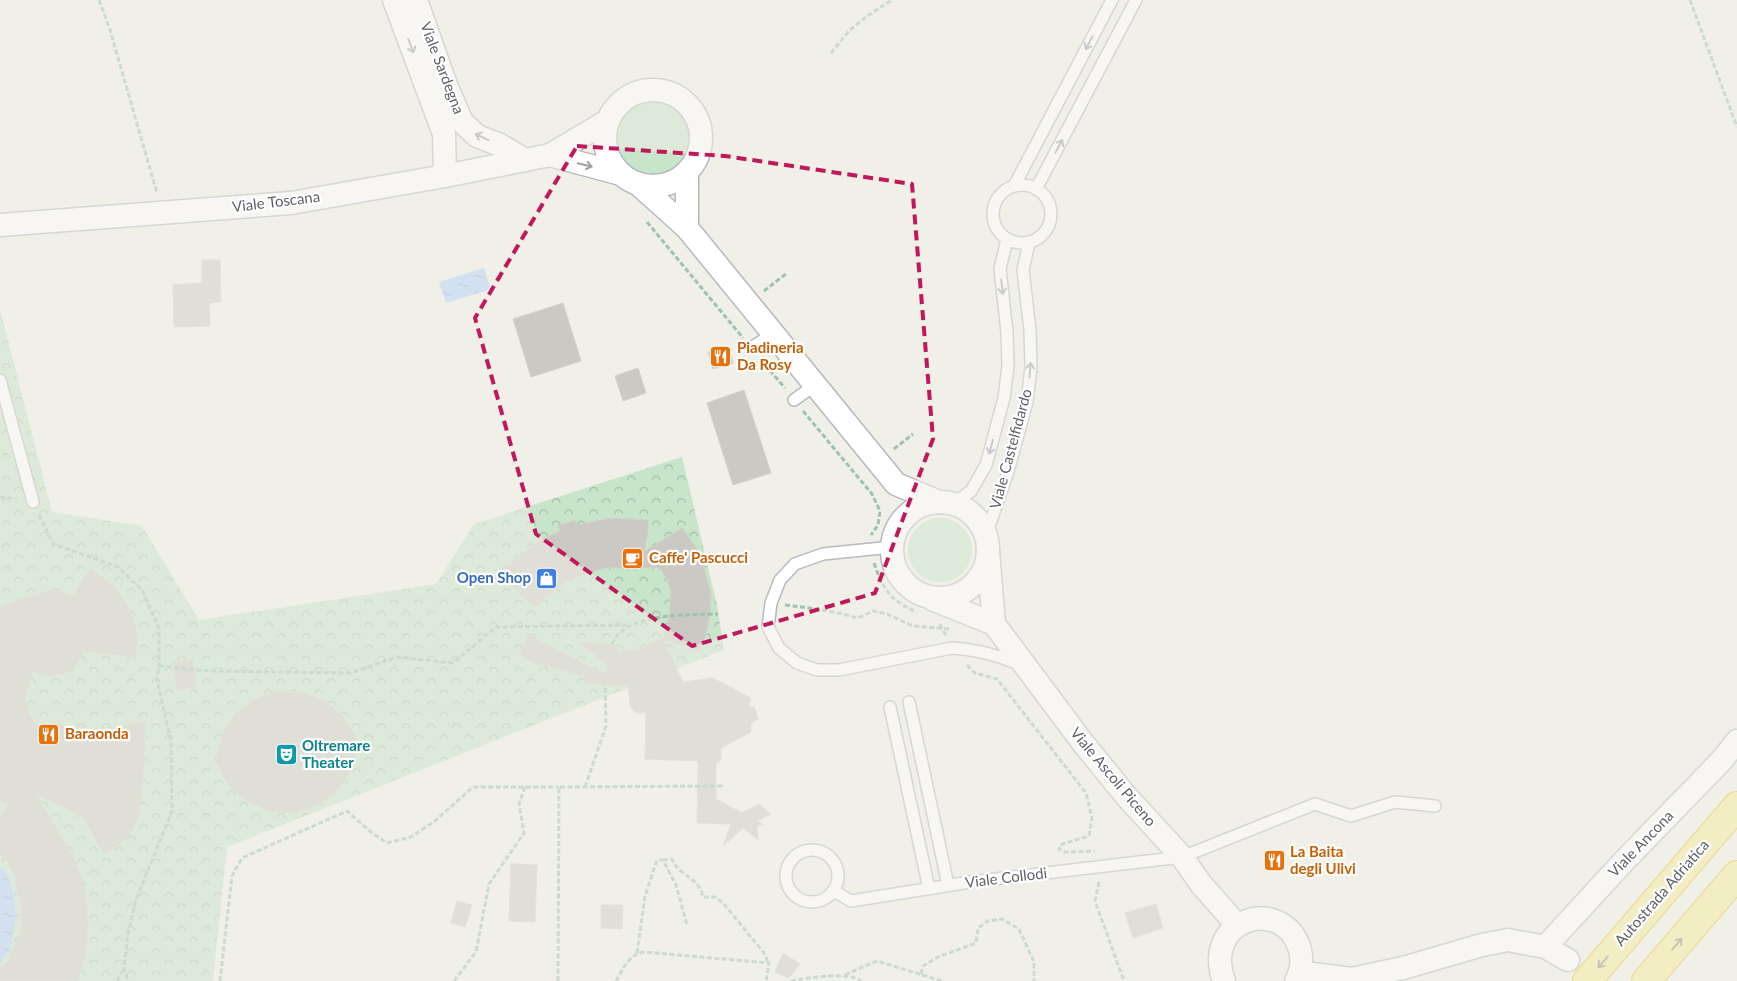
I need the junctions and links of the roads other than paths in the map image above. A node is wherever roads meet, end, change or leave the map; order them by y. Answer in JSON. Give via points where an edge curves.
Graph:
{"nodes":[{"id":1,"x":394,"y":0,"type":"edge"},
{"id":2,"x":416,"y":0,"type":"edge"},
{"id":3,"x":1112,"y":0,"type":"edge"},
{"id":4,"x":1136,"y":0,"type":"edge"},
{"id":5,"x":609,"y":120,"type":"junction"},
{"id":6,"x":550,"y":155,"type":"junction"},
{"id":7,"x":525,"y":160,"type":"junction"},
{"id":8,"x":686,"y":172,"type":"junction"},
{"id":9,"x":445,"y":176,"type":"junction"},
{"id":10,"x":629,"y":179,"type":"junction"},
{"id":11,"x":1014,"y":186,"type":"junction"},
{"id":12,"x":1036,"y":189,"type":"junction"},
{"id":13,"x":0,"y":225,"type":"edge"},
{"id":14,"x":687,"y":228,"type":"junction"},
{"id":15,"x":1007,"y":239,"type":"junction"},
{"id":16,"x":1029,"y":242,"type":"junction"},
{"id":17,"x":773,"y":334,"type":"junction"},
{"id":18,"x":751,"y":348,"type":"road end"},
{"id":19,"x":0,"y":380,"type":"edge"},
{"id":20,"x":815,"y":385,"type":"junction"},
{"id":21,"x":794,"y":400,"type":"road end"},
{"id":22,"x":896,"y":484,"type":"junction"},
{"id":23,"x":33,"y":502,"type":"road end"},
{"id":24,"x":946,"y":503,"type":"junction"},
{"id":25,"x":987,"y":543,"type":"junction"},
{"id":26,"x":882,"y":548,"type":"junction"},
{"id":27,"x":924,"y":605,"type":"junction"},
{"id":28,"x":987,"y":621,"type":"junction"},
{"id":29,"x":1026,"y":667,"type":"junction"},
{"id":30,"x":909,"y":702,"type":"dead end"},
{"id":31,"x":890,"y":707,"type":"dead end"},
{"id":32,"x":1737,"y":741,"type":"edge"},
{"id":33,"x":1435,"y":806,"type":"dead end"},
{"id":34,"x":1737,"y":806,"type":"edge"},
{"id":35,"x":1182,"y":857,"type":"junction"},
{"id":36,"x":1737,"y":875,"type":"edge"},
{"id":37,"x":948,"y":886,"type":"junction"},
{"id":38,"x":929,"y":888,"type":"junction"},
{"id":39,"x":834,"y":891,"type":"junction"},
{"id":40,"x":1237,"y":925,"type":"junction"},
{"id":41,"x":1545,"y":947,"type":"junction"},
{"id":42,"x":1568,"y":960,"type":"dead end"},
{"id":43,"x":1297,"y":978,"type":"edge"},
{"id":44,"x":1224,"y":981,"type":"edge"},
{"id":45,"x":1587,"y":981,"type":"edge"},
{"id":46,"x":1646,"y":981,"type":"edge"}],
"edges":[{"from":1,"to":9,"type":"street","name":"Viale Sardegna","one_way":true,"via":[[444,134]]},
{"from":7,"to":2,"type":"street","name":"Viale Sardegna","one_way":true,"via":[[477,136],[462,122]]},
{"from":3,"to":11,"type":"lane","one_way":true},
{"from":12,"to":4,"type":"lane","one_way":true},
{"from":5,"to":6,"type":"street","name":"Viale Toscana"},
{"from":5,"to":8,"type":"street","via":[[615,108],[636,93],[648,90],[673,94],[693,111],[700,126],[696,159]]},
{"from":5,"to":10,"type":"street","via":[[605,134],[606,149],[612,162]]},
{"from":6,"to":7,"type":"street","name":"Viale Toscana"},
{"from":6,"to":10,"type":"street","name":"Viale Toscana","one_way":true},
{"from":7,"to":9,"type":"street","name":"Viale Toscana"},
{"from":8,"to":10,"type":"street","via":[[664,185],[650,186]]},
{"from":8,"to":14,"type":"street"},
{"from":9,"to":13,"type":"street","name":"Viale Toscana","via":[[291,203]]},
{"from":10,"to":14,"type":"street"},
{"from":11,"to":12,"type":"lane"},
{"from":11,"to":15,"type":"lane","via":[[999,195],[993,212],[996,228]]},
{"from":12,"to":16,"type":"lane","via":[[1047,200],[1051,214],[1047,229]]},
{"from":14,"to":17,"type":"street"},
{"from":15,"to":16,"type":"lane"},
{"from":15,"to":24,"type":"lane","name":"Viale Castelfidardo","one_way":true,"via":[[1000,269],[1007,332],[1008,366],[1004,398],[986,465],[971,491]]},
{"from":25,"to":16,"type":"lane","name":"Viale Castelfidardo","one_way":true,"via":[[1026,402],[1031,367],[1023,270]]},
{"from":17,"to":18,"type":"lane"},
{"from":17,"to":20,"type":"street"},
{"from":19,"to":23,"type":"lane"},
{"from":20,"to":21,"type":"lane"},
{"from":20,"to":22,"type":"street"},
{"from":22,"to":24,"type":"street"},
{"from":22,"to":26,"type":"street"},
{"from":24,"to":25,"type":"street","via":[[964,508],[973,515]]},
{"from":24,"to":26,"type":"street","via":[[925,505],[912,511]]},
{"from":25,"to":27,"type":"street","via":[[986,566],[968,590]]},
{"from":25,"to":28,"type":"street"},
{"from":26,"to":27,"type":"street","via":[[900,577]]},
{"from":26,"to":29,"type":"lane","via":[[823,554],[795,564],[780,580],[771,603],[768,628],[779,648],[797,663],[817,670],[839,670],[952,648],[996,655]]},
{"from":27,"to":28,"type":"street"},
{"from":28,"to":29,"type":"street","name":"Viale Ascoli Piceno"},
{"from":29,"to":35,"type":"street","name":"Viale Ascoli Piceno","via":[[1127,797]]},
{"from":30,"to":37,"type":"lane"},
{"from":31,"to":38,"type":"lane"},
{"from":32,"to":41,"type":"street","name":"Viale Ancona"},
{"from":33,"to":35,"type":"lane","name":"Viale Collodi","via":[[1395,802],[1351,816],[1315,804]]},
{"from":34,"to":45,"type":"highway","name":"Autostrada Adriatica","one_way":true},
{"from":35,"to":37,"type":"lane","name":"Viale Collodi"},
{"from":35,"to":40,"type":"street","name":"Viale Ascoli Piceno"},
{"from":46,"to":36,"type":"highway","one_way":true},
{"from":37,"to":38,"type":"lane","name":"Viale Collodi"},
{"from":38,"to":39,"type":"lane","name":"Viale Collodi","via":[[851,901]]},
{"from":39,"to":39,"type":"lane","via":[[839,875],[833,859],[827,854],[811,849],[790,861],[786,879],[793,895],[810,902],[828,897]]},
{"from":40,"to":43,"type":"street","via":[[1262,918],[1286,928],[1301,949],[1302,963]]},
{"from":40,"to":44,"type":"street","via":[[1222,944],[1219,957]]},
{"from":41,"to":42,"type":"street"},
{"from":41,"to":43,"type":"street","via":[[1508,940],[1352,979],[1312,974]]}]}
